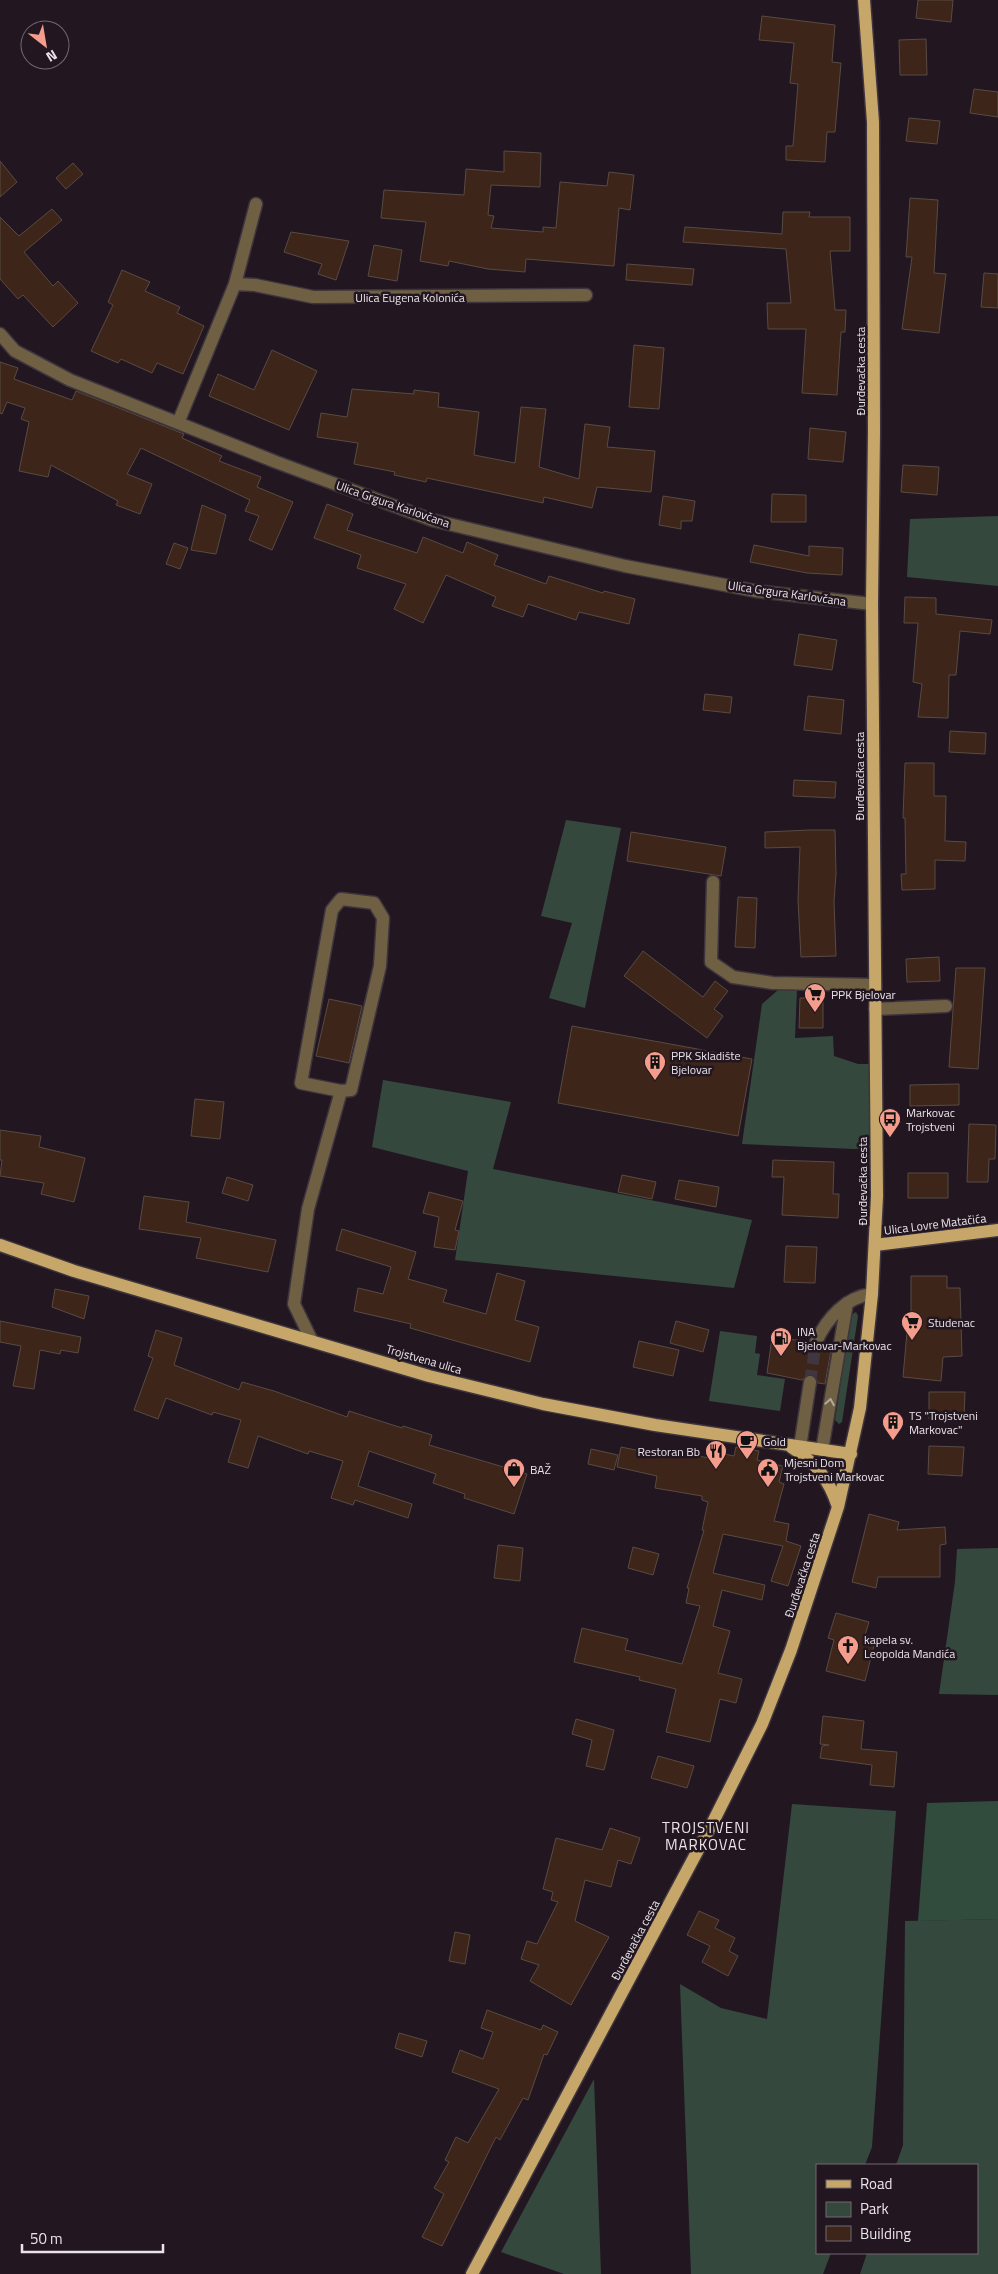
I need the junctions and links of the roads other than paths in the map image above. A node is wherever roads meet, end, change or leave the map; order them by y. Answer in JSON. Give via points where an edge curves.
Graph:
{"nodes":[{"id":1,"x":864,"y":0,"type":"edge"},
{"id":2,"x":256,"y":204,"type":"dead end"},
{"id":3,"x":235,"y":284,"type":"junction"},
{"id":4,"x":586,"y":295,"type":"dead end"},
{"id":5,"x":0,"y":334,"type":"edge"},
{"id":6,"x":178,"y":422,"type":"junction"},
{"id":7,"x":872,"y":604,"type":"junction"},
{"id":8,"x":713,"y":882,"type":"dead end"},
{"id":9,"x":875,"y":985,"type":"junction"},
{"id":10,"x":946,"y":1006,"type":"dead end"},
{"id":11,"x":875,"y":1009,"type":"junction"},
{"id":12,"x":340,"y":1091,"type":"junction"},
{"id":13,"x":998,"y":1230,"type":"edge"},
{"id":14,"x":0,"y":1245,"type":"edge"},
{"id":15,"x":875,"y":1245,"type":"junction"},
{"id":16,"x":872,"y":1294,"type":"junction"},
{"id":17,"x":847,"y":1303,"type":"junction"},
{"id":18,"x":312,"y":1341,"type":"junction"},
{"id":19,"x":816,"y":1342,"type":"tunnel mouth"},
{"id":20,"x":810,"y":1382,"type":"tunnel mouth"},
{"id":21,"x":786,"y":1444,"type":"junction"},
{"id":22,"x":800,"y":1447,"type":"junction"},
{"id":23,"x":822,"y":1450,"type":"junction"},
{"id":24,"x":851,"y":1454,"type":"junction"},
{"id":25,"x":838,"y":1507,"type":"junction"},
{"id":26,"x":472,"y":2274,"type":"edge"}],
"edges":[{"from":1,"to":7,"type":"main road","name":"Đurđevačka cesta","via":[[873,122]]},
{"from":2,"to":3,"type":"street"},
{"from":3,"to":4,"type":"street","name":"Ulica Eugena Kolonića","via":[[313,297]]},
{"from":3,"to":6,"type":"street"},
{"from":5,"to":6,"type":"street","name":"Ulica Grgura Karlovčana","via":[[15,351],[70,380]]},
{"from":6,"to":7,"type":"street","name":"Ulica Grgura Karlovčana","via":[[432,520],[625,566],[756,591]]},
{"from":7,"to":9,"type":"main road","name":"Đurđevačka cesta"},
{"from":8,"to":9,"type":"street","via":[[711,962],[733,977],[773,983]]},
{"from":9,"to":11,"type":"main road","name":"Đurđevačka cesta"},
{"from":10,"to":11,"type":"street"},
{"from":11,"to":15,"type":"main road","name":"Đurđevačka cesta"},
{"from":12,"to":12,"type":"street","via":[[301,1083],[332,910],[341,899],[374,903],[383,918],[380,966],[351,1090]]},
{"from":12,"to":18,"type":"street","via":[[308,1209],[294,1304]]},
{"from":13,"to":15,"type":"main road","name":"Ulica Lovre Matačića"},
{"from":14,"to":18,"type":"main road","name":"Trojstvena ulica","via":[[74,1271]]},
{"from":15,"to":16,"type":"main road","name":"Đurđevačka cesta"},
{"from":16,"to":17,"type":"street","via":[[860,1295]]},
{"from":16,"to":24,"type":"main road","name":"Đurđevačka cesta","via":[[867,1358]]},
{"from":17,"to":19,"type":"street","via":[[823,1327]]},
{"from":23,"to":17,"type":"street","one_way":true},
{"from":18,"to":21,"type":"main road","name":"Trojstvena ulica","via":[[429,1376],[543,1404],[655,1425]]},
{"from":20,"to":22,"type":"street"},
{"from":21,"to":22,"type":"main road","name":"Trojstvena ulica"},
{"from":21,"to":25,"type":"main road","via":[[818,1467],[832,1489]]},
{"from":22,"to":23,"type":"main road","name":"Trojstvena ulica"},
{"from":23,"to":24,"type":"main road","name":"Trojstvena ulica"},
{"from":24,"to":25,"type":"main road","name":"Đurđevačka cesta"},
{"from":25,"to":26,"type":"main road","name":"Đurđevačka cesta","via":[[791,1650],[762,1724]]}]}
